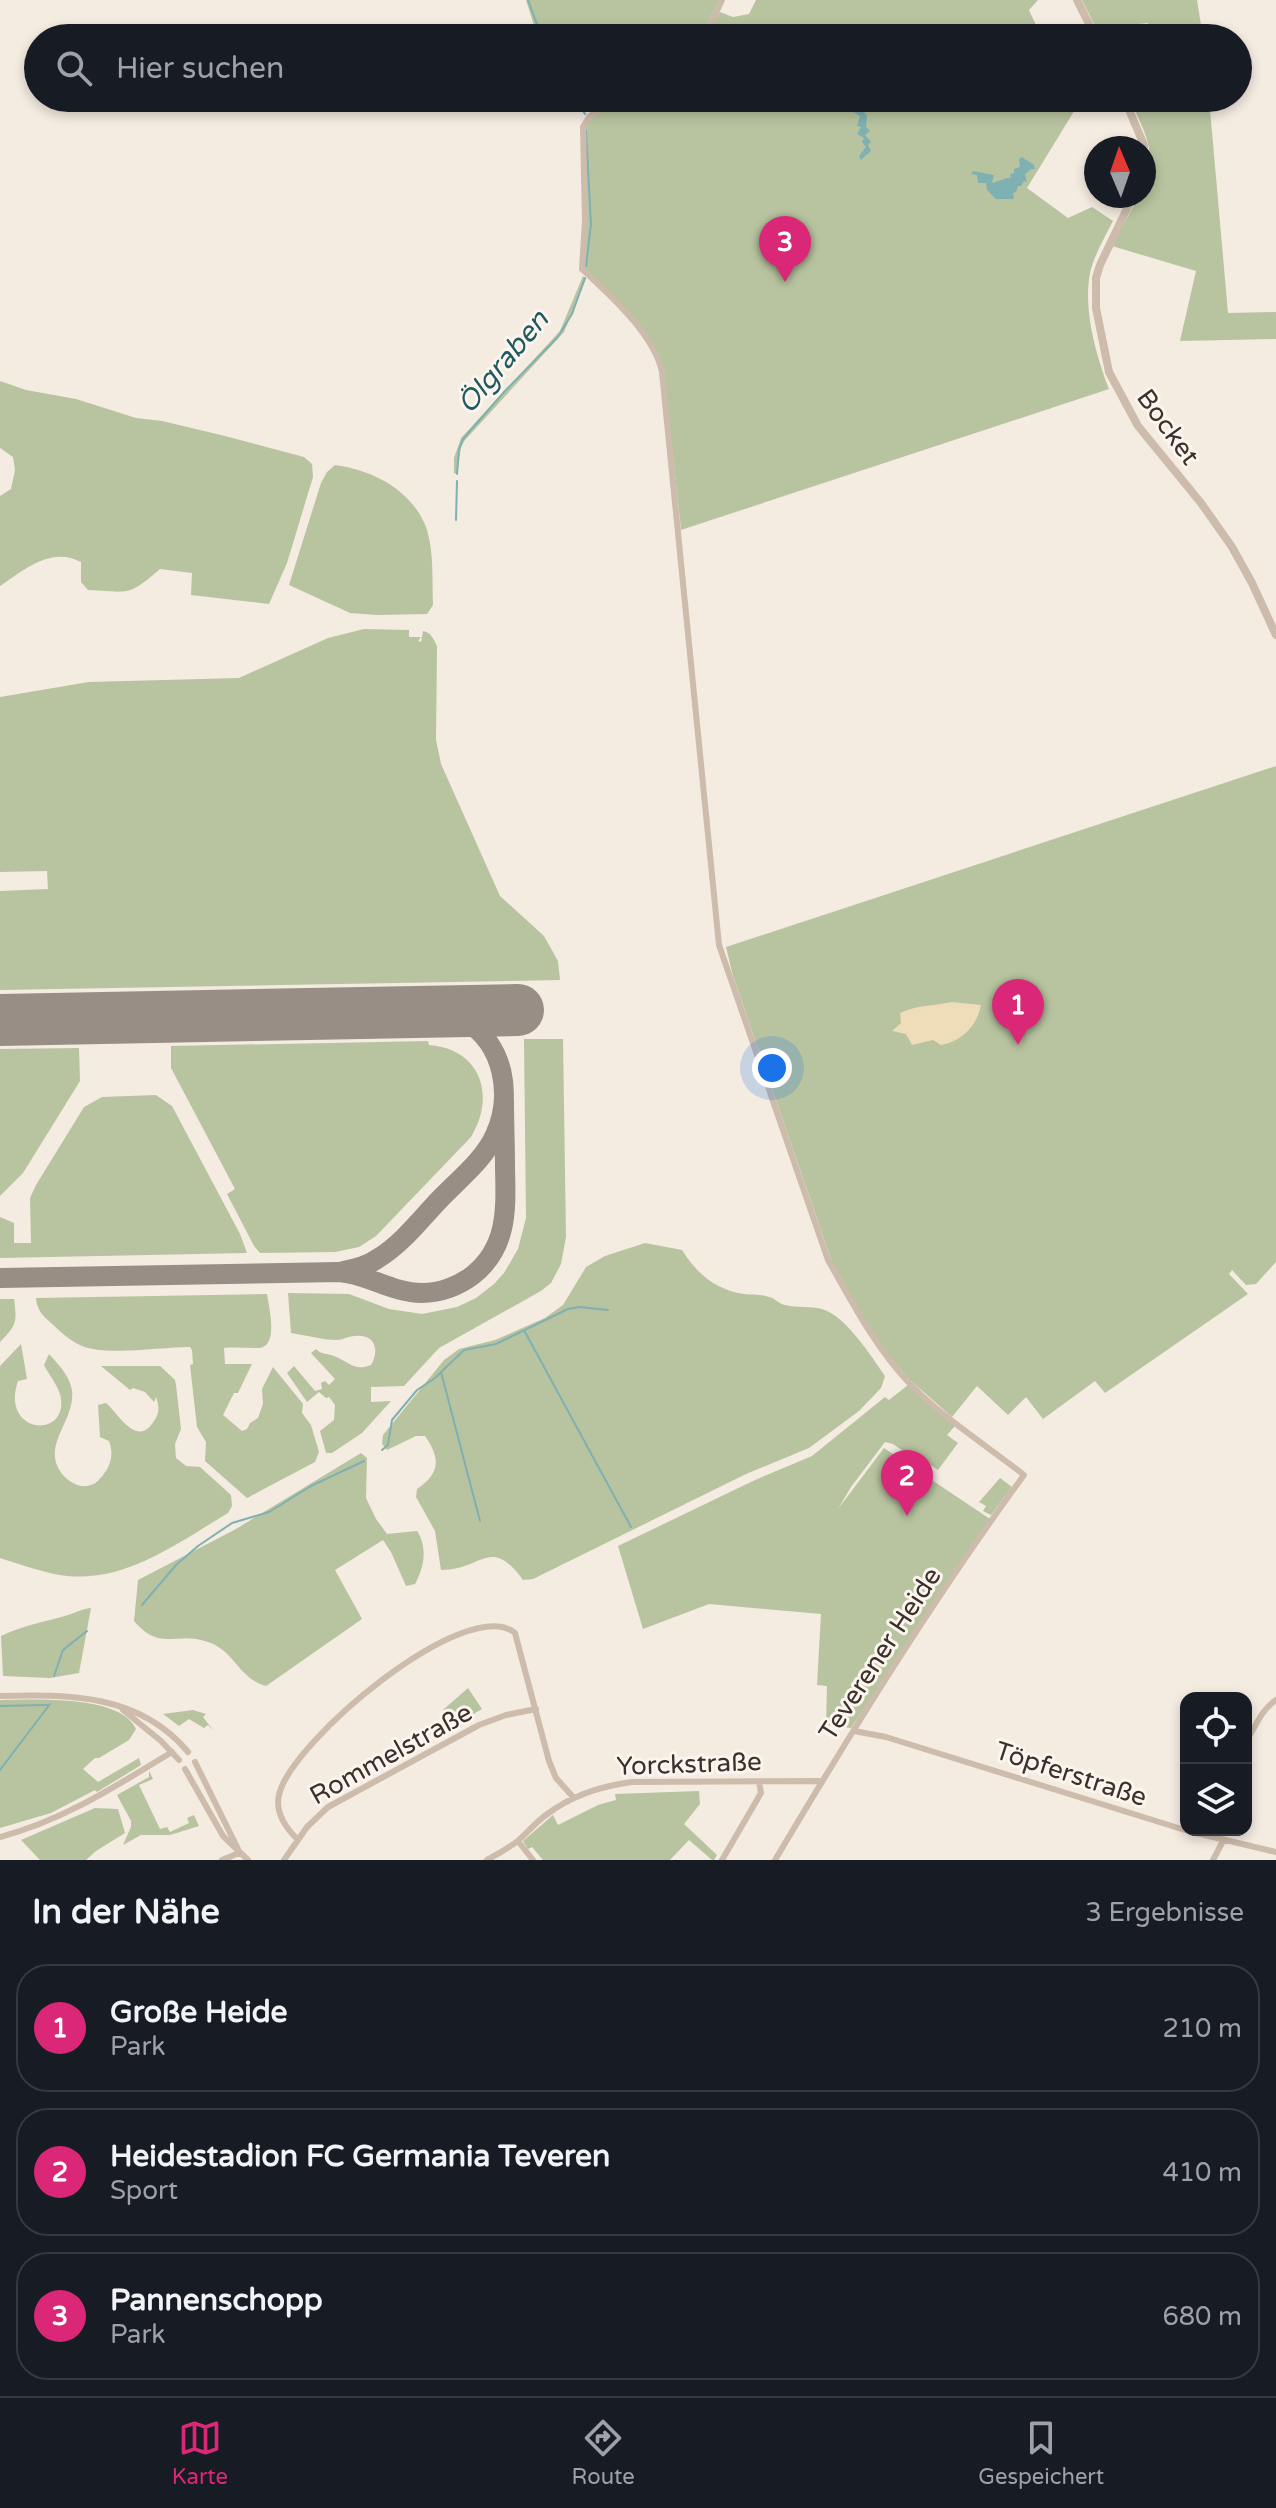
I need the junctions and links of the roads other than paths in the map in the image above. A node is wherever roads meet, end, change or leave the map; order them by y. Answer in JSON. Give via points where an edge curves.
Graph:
{"nodes":[{"id":1,"x":722,"y":0,"type":"edge"},
{"id":2,"x":1077,"y":0,"type":"edge"},
{"id":3,"x":711,"y":24,"type":"edge"},
{"id":4,"x":1089,"y":24,"type":"edge"},
{"id":5,"x":596,"y":112,"type":"edge"},
{"id":6,"x":1130,"y":112,"type":"edge"},
{"id":7,"x":1140,"y":136,"type":"edge"},
{"id":8,"x":1127,"y":208,"type":"edge"},
{"id":9,"x":1276,"y":635,"type":"edge"},
{"id":10,"x":0,"y":1696,"type":"edge"},
{"id":11,"x":1276,"y":1700,"type":"edge"},
{"id":12,"x":120,"y":1708,"type":"junction"},
{"id":13,"x":536,"y":1709,"type":"junction"},
{"id":14,"x":854,"y":1731,"type":"junction"},
{"id":15,"x":1252,"y":1732,"type":"edge"},
{"id":16,"x":172,"y":1752,"type":"junction"},
{"id":17,"x":188,"y":1752,"type":"dead end"},
{"id":18,"x":179,"y":1760,"type":"dead end"},
{"id":19,"x":196,"y":1764,"type":"dead end"},
{"id":20,"x":186,"y":1770,"type":"dead end"},
{"id":21,"x":819,"y":1781,"type":"dead end"},
{"id":22,"x":759,"y":1782,"type":"junction"},
{"id":23,"x":574,"y":1798,"type":"junction"},
{"id":24,"x":1180,"y":1828,"type":"edge"},
{"id":25,"x":1206,"y":1836,"type":"edge"},
{"id":26,"x":0,"y":1837,"type":"edge"},
{"id":27,"x":297,"y":1839,"type":"junction"},
{"id":28,"x":518,"y":1841,"type":"junction"},
{"id":29,"x":1223,"y":1841,"type":"junction"},
{"id":30,"x":1276,"y":1852,"type":"edge"},
{"id":31,"x":239,"y":1853,"type":"junction"},
{"id":32,"x":222,"y":1860,"type":"edge"},
{"id":33,"x":248,"y":1860,"type":"edge"},
{"id":34,"x":284,"y":1860,"type":"edge"},
{"id":35,"x":487,"y":1860,"type":"edge"},
{"id":36,"x":533,"y":1860,"type":"edge"},
{"id":37,"x":722,"y":1860,"type":"edge"},
{"id":38,"x":775,"y":1860,"type":"edge"},
{"id":39,"x":1213,"y":1860,"type":"edge"}],
"edges":[{"from":1,"to":3,"type":"street"},
{"from":2,"to":4,"type":"street"},
{"from":5,"to":14,"type":"street","name":"Teverener Heide","via":[[582,132],[582,269],[644,337],[664,382],[719,945],[828,1260],[867,1328],[909,1382],[1024,1475]]},
{"from":6,"to":7,"type":"street"},
{"from":8,"to":9,"type":"street","name":"Bocket","via":[[1096,278],[1096,308],[1109,372],[1138,426],[1232,547]]},
{"from":10,"to":12,"type":"street","via":[[67,1695]]},
{"from":11,"to":15,"type":"street","via":[[1261,1712]]},
{"from":12,"to":16,"type":"street"},
{"from":12,"to":17,"type":"street","via":[[152,1722]]},
{"from":13,"to":23,"type":"street","via":[[556,1778]]},
{"from":13,"to":27,"type":"street","name":"Rommelstraße","via":[[460,1734],[328,1807]]},
{"from":13,"to":27,"type":"street","via":[[512,1629],[480,1627],[441,1643],[365,1692],[306,1750],[279,1796],[280,1814]]},
{"from":14,"to":24,"type":"street","name":"Töpferstraße"},
{"from":14,"to":38,"type":"street","name":"Teverener Heide"},
{"from":16,"to":18,"type":"street"},
{"from":16,"to":26,"type":"street","via":[[84,1805]]},
{"from":19,"to":31,"type":"street"},
{"from":20,"to":31,"type":"street","via":[[219,1830]]},
{"from":21,"to":22,"type":"street","name":"Yorckstraße"},
{"from":22,"to":23,"type":"street","name":"Yorckstraße","via":[[632,1782]]},
{"from":22,"to":37,"type":"street","via":[[761,1793]]},
{"from":23,"to":28,"type":"street","name":"Yorckstraße","via":[[545,1815]]},
{"from":25,"to":29,"type":"street","name":"Töpferstraße"},
{"from":27,"to":34,"type":"street","name":"Rommelstraße"},
{"from":28,"to":35,"type":"street","name":"Yorckstraße"},
{"from":28,"to":36,"type":"street"},
{"from":29,"to":30,"type":"street","name":"Töpferstraße"},
{"from":29,"to":39,"type":"street"},
{"from":31,"to":32,"type":"street"},
{"from":31,"to":33,"type":"street"}]}
